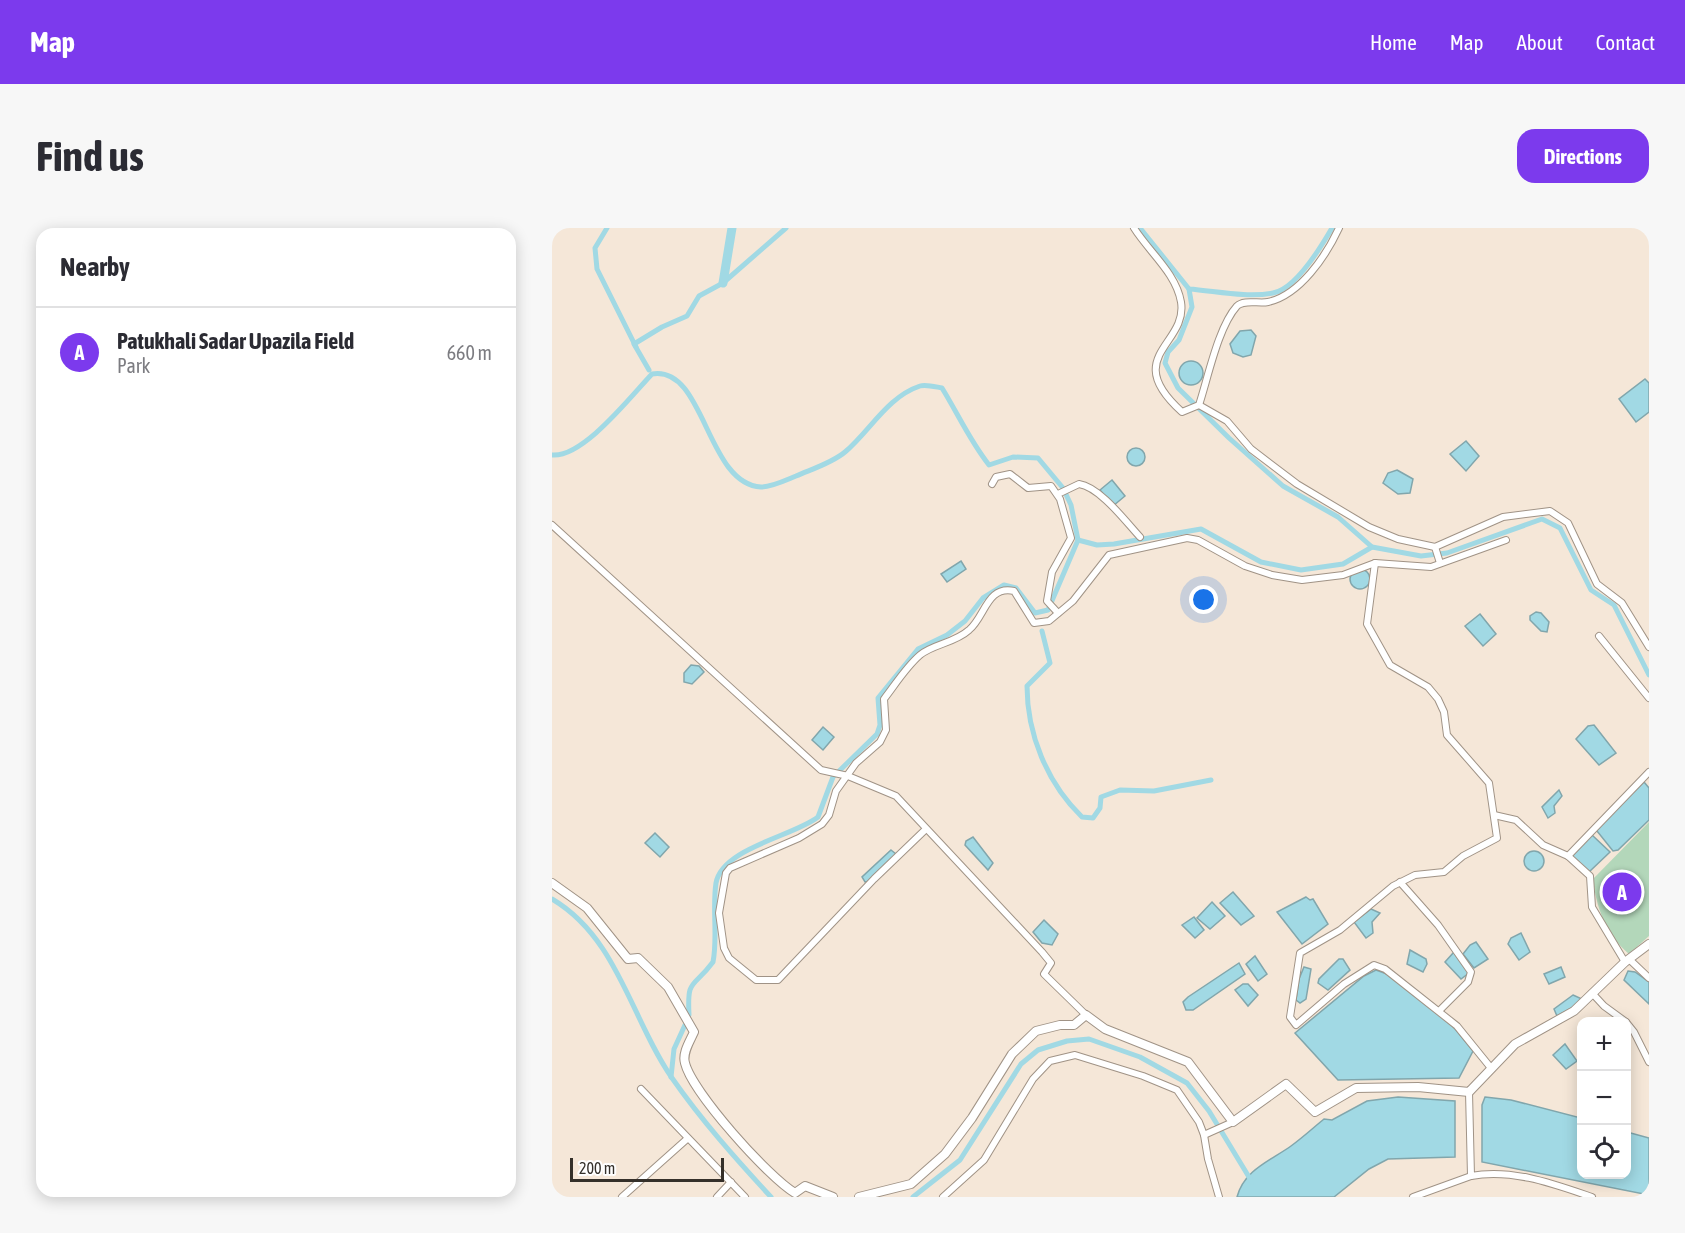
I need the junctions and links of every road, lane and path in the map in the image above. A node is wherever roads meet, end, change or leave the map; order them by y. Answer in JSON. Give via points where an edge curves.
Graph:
{"nodes":[{"id":1,"x":1134,"y":228,"type":"edge"},
{"id":2,"x":1339,"y":228,"type":"edge"},
{"id":3,"x":1199,"y":405,"type":"junction"},
{"id":4,"x":992,"y":484,"type":"dead end"},
{"id":5,"x":1058,"y":494,"type":"junction"},
{"id":6,"x":552,"y":525,"type":"edge"},
{"id":7,"x":1140,"y":537,"type":"dead end"},
{"id":8,"x":1506,"y":540,"type":"dead end"},
{"id":9,"x":1435,"y":547,"type":"junction"},
{"id":10,"x":1375,"y":563,"type":"junction"},
{"id":11,"x":1440,"y":563,"type":"junction"},
{"id":12,"x":1058,"y":613,"type":"junction"},
{"id":13,"x":1599,"y":636,"type":"dead end"},
{"id":14,"x":1649,"y":647,"type":"edge"},
{"id":15,"x":1649,"y":698,"type":"edge"},
{"id":16,"x":1649,"y":772,"type":"edge"},
{"id":17,"x":846,"y":775,"type":"junction"},
{"id":18,"x":1494,"y":815,"type":"junction"},
{"id":19,"x":926,"y":829,"type":"junction"},
{"id":20,"x":1568,"y":856,"type":"junction"},
{"id":21,"x":1400,"y":882,"type":"junction"},
{"id":22,"x":552,"y":883,"type":"edge"},
{"id":23,"x":1649,"y":944,"type":"edge"},
{"id":24,"x":1627,"y":961,"type":"junction"},
{"id":25,"x":1649,"y":978,"type":"edge"},
{"id":26,"x":1592,"y":993,"type":"junction"},
{"id":27,"x":1439,"y":1011,"type":"junction"},
{"id":28,"x":1086,"y":1015,"type":"junction"},
{"id":29,"x":1619,"y":1017,"type":"edge"},
{"id":30,"x":1631,"y":1028,"type":"edge"},
{"id":31,"x":1649,"y":1062,"type":"edge"},
{"id":32,"x":1491,"y":1068,"type":"junction"},
{"id":33,"x":641,"y":1089,"type":"dead end"},
{"id":34,"x":1468,"y":1092,"type":"junction"},
{"id":35,"x":1233,"y":1122,"type":"junction"},
{"id":36,"x":1204,"y":1135,"type":"junction"},
{"id":37,"x":687,"y":1139,"type":"junction"},
{"id":38,"x":1471,"y":1176,"type":"junction"},
{"id":39,"x":731,"y":1182,"type":"junction"},
{"id":40,"x":795,"y":1195,"type":"edge"},
{"id":41,"x":1422,"y":1195,"type":"edge"},
{"id":42,"x":622,"y":1197,"type":"edge"},
{"id":43,"x":717,"y":1197,"type":"edge"},
{"id":44,"x":745,"y":1197,"type":"edge"},
{"id":45,"x":833,"y":1197,"type":"edge"},
{"id":46,"x":859,"y":1197,"type":"edge"},
{"id":47,"x":943,"y":1197,"type":"edge"},
{"id":48,"x":1219,"y":1197,"type":"edge"},
{"id":49,"x":1413,"y":1197,"type":"edge"},
{"id":50,"x":1592,"y":1197,"type":"edge"}],
"edges":[{"from":1,"to":3,"type":"street","via":[[1165,269],[1181,303],[1178,321],[1158,359],[1156,379],[1182,412]]},
{"from":2,"to":3,"type":"street","via":[[1295,290],[1281,298],[1237,306],[1224,328]]},
{"from":3,"to":9,"type":"street","via":[[1227,421],[1251,448],[1297,484],[1369,527],[1398,540]]},
{"from":4,"to":5,"type":"street","via":[[996,477],[1010,474],[1028,488],[1051,486]]},
{"from":5,"to":7,"type":"street","via":[[1079,484],[1096,492]]},
{"from":5,"to":12,"type":"street","via":[[1071,538],[1052,572],[1047,602]]},
{"from":6,"to":17,"type":"street","via":[[821,770]]},
{"from":8,"to":11,"type":"street"},
{"from":9,"to":11,"type":"street"},
{"from":9,"to":14,"type":"street","via":[[1503,516],[1550,511],[1568,523],[1597,584],[1622,603]]},
{"from":10,"to":11,"type":"street","via":[[1419,567]]},
{"from":10,"to":12,"type":"street","via":[[1343,575],[1302,580],[1245,566],[1187,538],[1109,555],[1073,601]]},
{"from":10,"to":18,"type":"street","via":[[1367,624],[1390,665],[1428,687],[1438,699],[1447,735],[1489,783]]},
{"from":12,"to":17,"type":"street","via":[[1049,621],[1034,622],[1014,591],[1005,589],[990,598],[971,629],[920,655],[884,699],[886,730],[880,742]]},
{"from":13,"to":15,"type":"street"},
{"from":16,"to":20,"type":"street"},
{"from":17,"to":19,"type":"street","via":[[896,796]]},
{"from":17,"to":19,"type":"street","via":[[822,824],[726,873],[718,913],[724,948],[729,958],[756,980],[778,980]]},
{"from":18,"to":20,"type":"street","via":[[1514,819],[1543,845]]},
{"from":18,"to":21,"type":"street","via":[[1497,838],[1463,856],[1444,872],[1415,875]]},
{"from":19,"to":28,"type":"street","via":[[1042,952],[1051,963],[1044,974]]},
{"from":20,"to":24,"type":"street","via":[[1590,876],[1592,907]]},
{"from":21,"to":27,"type":"street","via":[[1471,972],[1468,982]]},
{"from":21,"to":27,"type":"street","via":[[1340,930],[1300,953],[1290,1017],[1296,1025],[1344,984],[1374,965],[1385,969]]},
{"from":22,"to":40,"type":"street","via":[[587,908],[628,959],[638,958],[668,987],[693,1029],[684,1055],[690,1075],[759,1163]]},
{"from":23,"to":24,"type":"street"},
{"from":24,"to":25,"type":"street"},
{"from":24,"to":26,"type":"street"},
{"from":26,"to":29,"type":"street"},
{"from":26,"to":32,"type":"street","via":[[1574,1011],[1515,1044]]},
{"from":27,"to":32,"type":"street","via":[[1474,1044]]},
{"from":28,"to":35,"type":"street","via":[[1112,1032],[1188,1062]]},
{"from":28,"to":46,"type":"street","via":[[1074,1025],[1036,1031],[1018,1048],[945,1154],[911,1184]]},
{"from":30,"to":31,"type":"street"},
{"from":32,"to":34,"type":"street"},
{"from":33,"to":37,"type":"street"},
{"from":34,"to":35,"type":"street","via":[[1418,1087],[1356,1088],[1315,1112],[1286,1084]]},
{"from":34,"to":38,"type":"street"},
{"from":35,"to":36,"type":"street"},
{"from":36,"to":47,"type":"street","via":[[1177,1090],[1075,1055],[1050,1061],[1033,1079],[984,1160]]},
{"from":36,"to":48,"type":"street"},
{"from":37,"to":39,"type":"street"},
{"from":37,"to":42,"type":"street"},
{"from":38,"to":41,"type":"street"},
{"from":38,"to":50,"type":"street","via":[[1498,1173]]},
{"from":39,"to":43,"type":"street"},
{"from":39,"to":44,"type":"street"},
{"from":40,"to":45,"type":"street","via":[[805,1186]]},
{"from":41,"to":49,"type":"street"}]}
